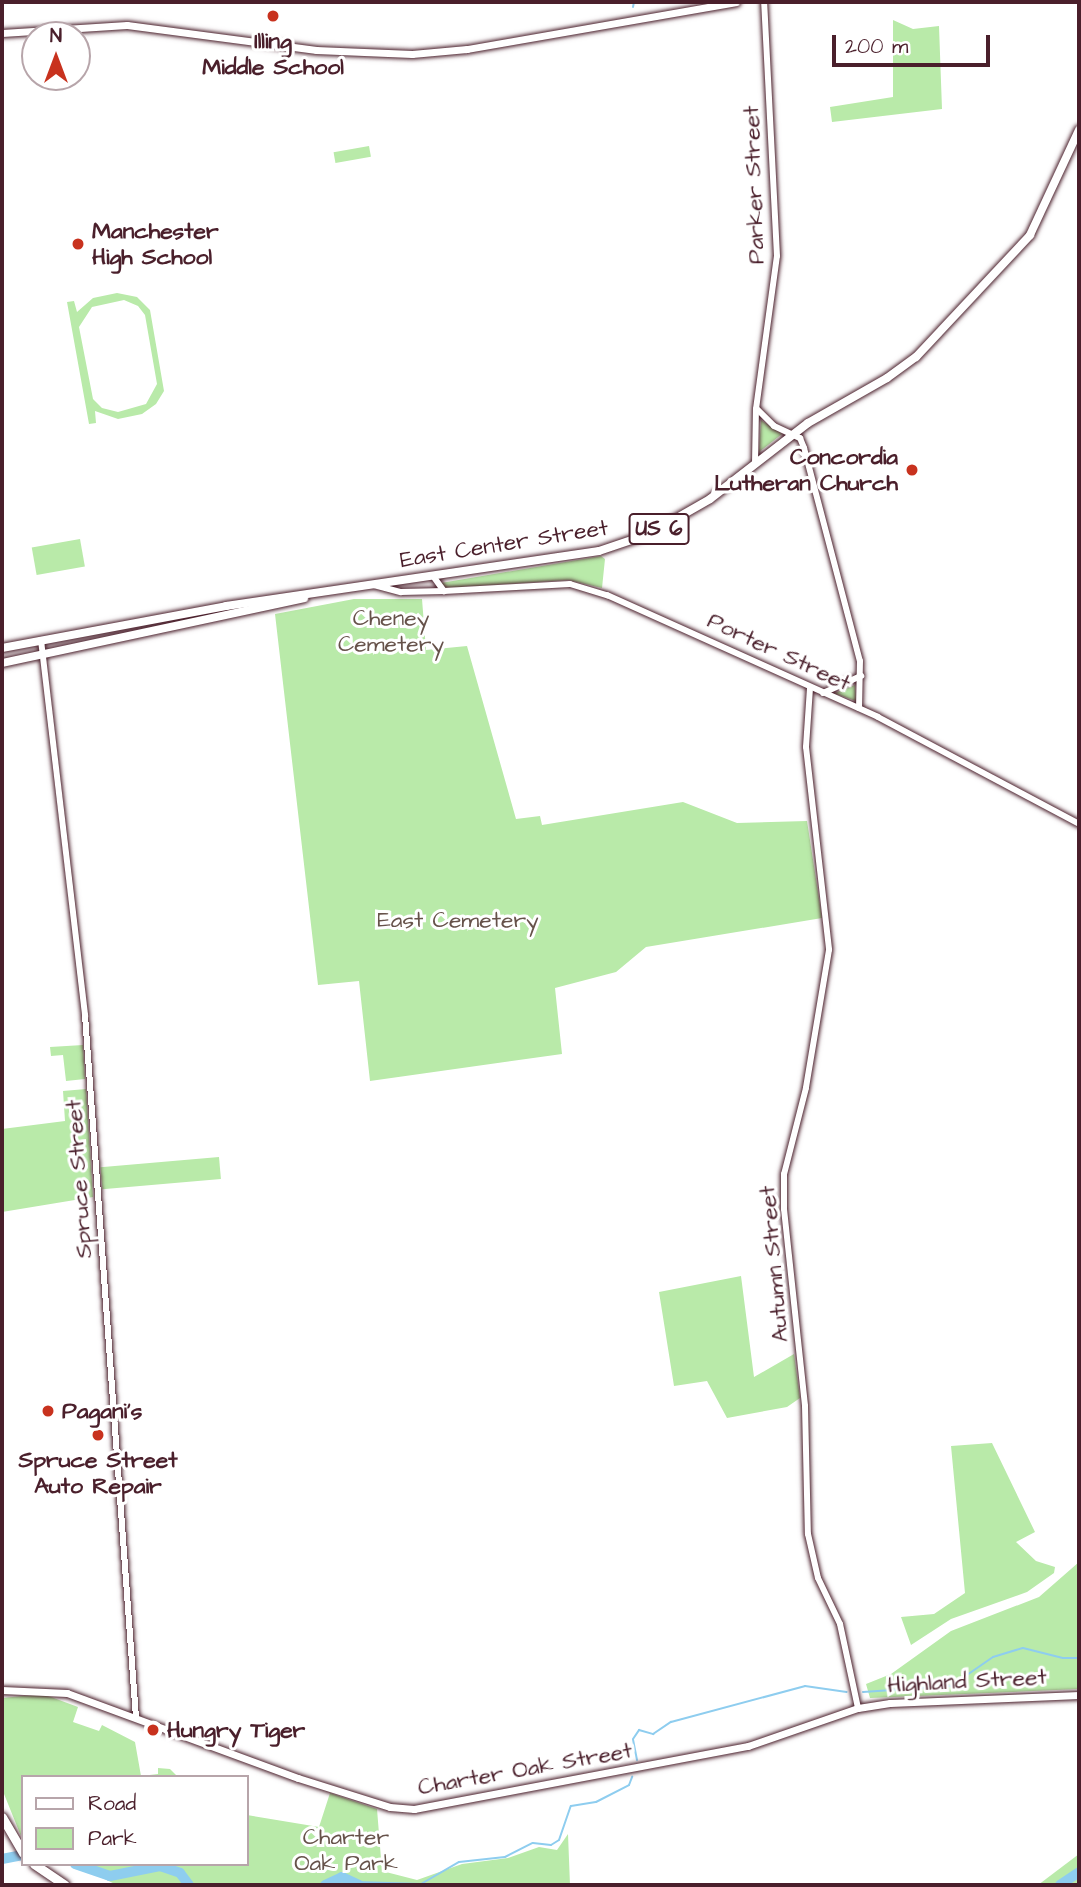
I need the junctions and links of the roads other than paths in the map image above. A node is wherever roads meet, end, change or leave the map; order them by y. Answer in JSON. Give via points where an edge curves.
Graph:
{"nodes":[{"id":1,"x":736,"y":2,"type":"edge"},
{"id":2,"x":764,"y":2,"type":"edge"},
{"id":3,"x":2,"y":33,"type":"edge"},
{"id":4,"x":1079,"y":130,"type":"edge"},
{"id":5,"x":756,"y":409,"type":"junction"},
{"id":6,"x":793,"y":434,"type":"junction"},
{"id":7,"x":755,"y":464,"type":"junction"},
{"id":8,"x":433,"y":576,"type":"junction"},
{"id":9,"x":374,"y":585,"type":"junction"},
{"id":10,"x":444,"y":592,"type":"junction"},
{"id":11,"x":307,"y":597,"type":"junction"},
{"id":12,"x":41,"y":640,"type":"junction"},
{"id":13,"x":2,"y":648,"type":"edge"},
{"id":14,"x":43,"y":654,"type":"junction"},
{"id":15,"x":2,"y":663,"type":"edge"},
{"id":16,"x":861,"y":676,"type":"junction"},
{"id":17,"x":810,"y":688,"type":"junction"},
{"id":18,"x":823,"y":693,"type":"junction"},
{"id":19,"x":859,"y":708,"type":"junction"},
{"id":20,"x":1079,"y":824,"type":"edge"},
{"id":21,"x":2,"y":1690,"type":"edge"},
{"id":22,"x":1079,"y":1695,"type":"edge"},
{"id":23,"x":858,"y":1708,"type":"junction"},
{"id":24,"x":136,"y":1718,"type":"junction"},
{"id":25,"x":2,"y":1817,"type":"edge"},
{"id":26,"x":20,"y":1849,"type":"edge"},
{"id":27,"x":37,"y":1866,"type":"edge"},
{"id":28,"x":65,"y":1885,"type":"edge"}],
"edges":[{"from":1,"to":3,"type":"main road","via":[[467,49],[412,54],[316,50],[127,24]]},
{"from":2,"to":5,"type":"street","name":"Parker Street","via":[[777,256]]},
{"from":4,"to":6,"type":"main road","name":"East Center Street","number":"US 6","via":[[1030,235],[1015,253],[903,367]]},
{"from":5,"to":6,"type":"street","via":[[774,426]]},
{"from":5,"to":7,"type":"street","name":"Parker Street"},
{"from":6,"to":7,"type":"main road","name":"East Center Street","number":"US 6"},
{"from":6,"to":16,"type":"street","via":[[804,448],[826,526]]},
{"from":7,"to":8,"type":"main road","name":"East Center Street","number":"US 6","via":[[699,505],[630,542]]},
{"from":8,"to":9,"type":"main road","name":"East Center Street","number":"US 6"},
{"from":8,"to":10,"type":"street"},
{"from":9,"to":10,"type":"street","name":"Porter Street","via":[[410,593]]},
{"from":9,"to":11,"type":"main road","name":"East Center Street","number":"US 6"},
{"from":10,"to":17,"type":"street","name":"Porter Street","via":[[581,586],[661,617]]},
{"from":11,"to":12,"type":"main road","name":"East Center Street","number":"US 6"},
{"from":11,"to":14,"type":"main road","name":"East Center Street","number":"US 6"},
{"from":12,"to":13,"type":"main road","name":"East Center Street","number":"US 6"},
{"from":12,"to":14,"type":"street","name":"Spruce Street"},
{"from":14,"to":15,"type":"main road","name":"East Center Street","number":"US 6"},
{"from":14,"to":24,"type":"street","name":"Spruce Street","via":[[85,1015]]},
{"from":16,"to":18,"type":"street"},
{"from":16,"to":19,"type":"street"},
{"from":17,"to":18,"type":"street","name":"Porter Street"},
{"from":17,"to":23,"type":"street","name":"Autumn Street","via":[[806,747],[829,950],[808,1076],[784,1174],[784,1209],[805,1408],[808,1534],[818,1578],[840,1624]]},
{"from":18,"to":19,"type":"street","name":"Porter Street"},
{"from":19,"to":20,"type":"street","name":"Porter Street"},
{"from":21,"to":24,"type":"main road","name":"Charter Oak Street","via":[[58,1690]]},
{"from":22,"to":23,"type":"main road","name":"Highland Street","via":[[906,1701]]},
{"from":23,"to":24,"type":"main road","name":"Charter Oak Street","via":[[748,1746],[414,1809],[390,1807],[337,1791]]},
{"from":25,"to":26,"type":"highway"},
{"from":27,"to":28,"type":"highway"}]}
